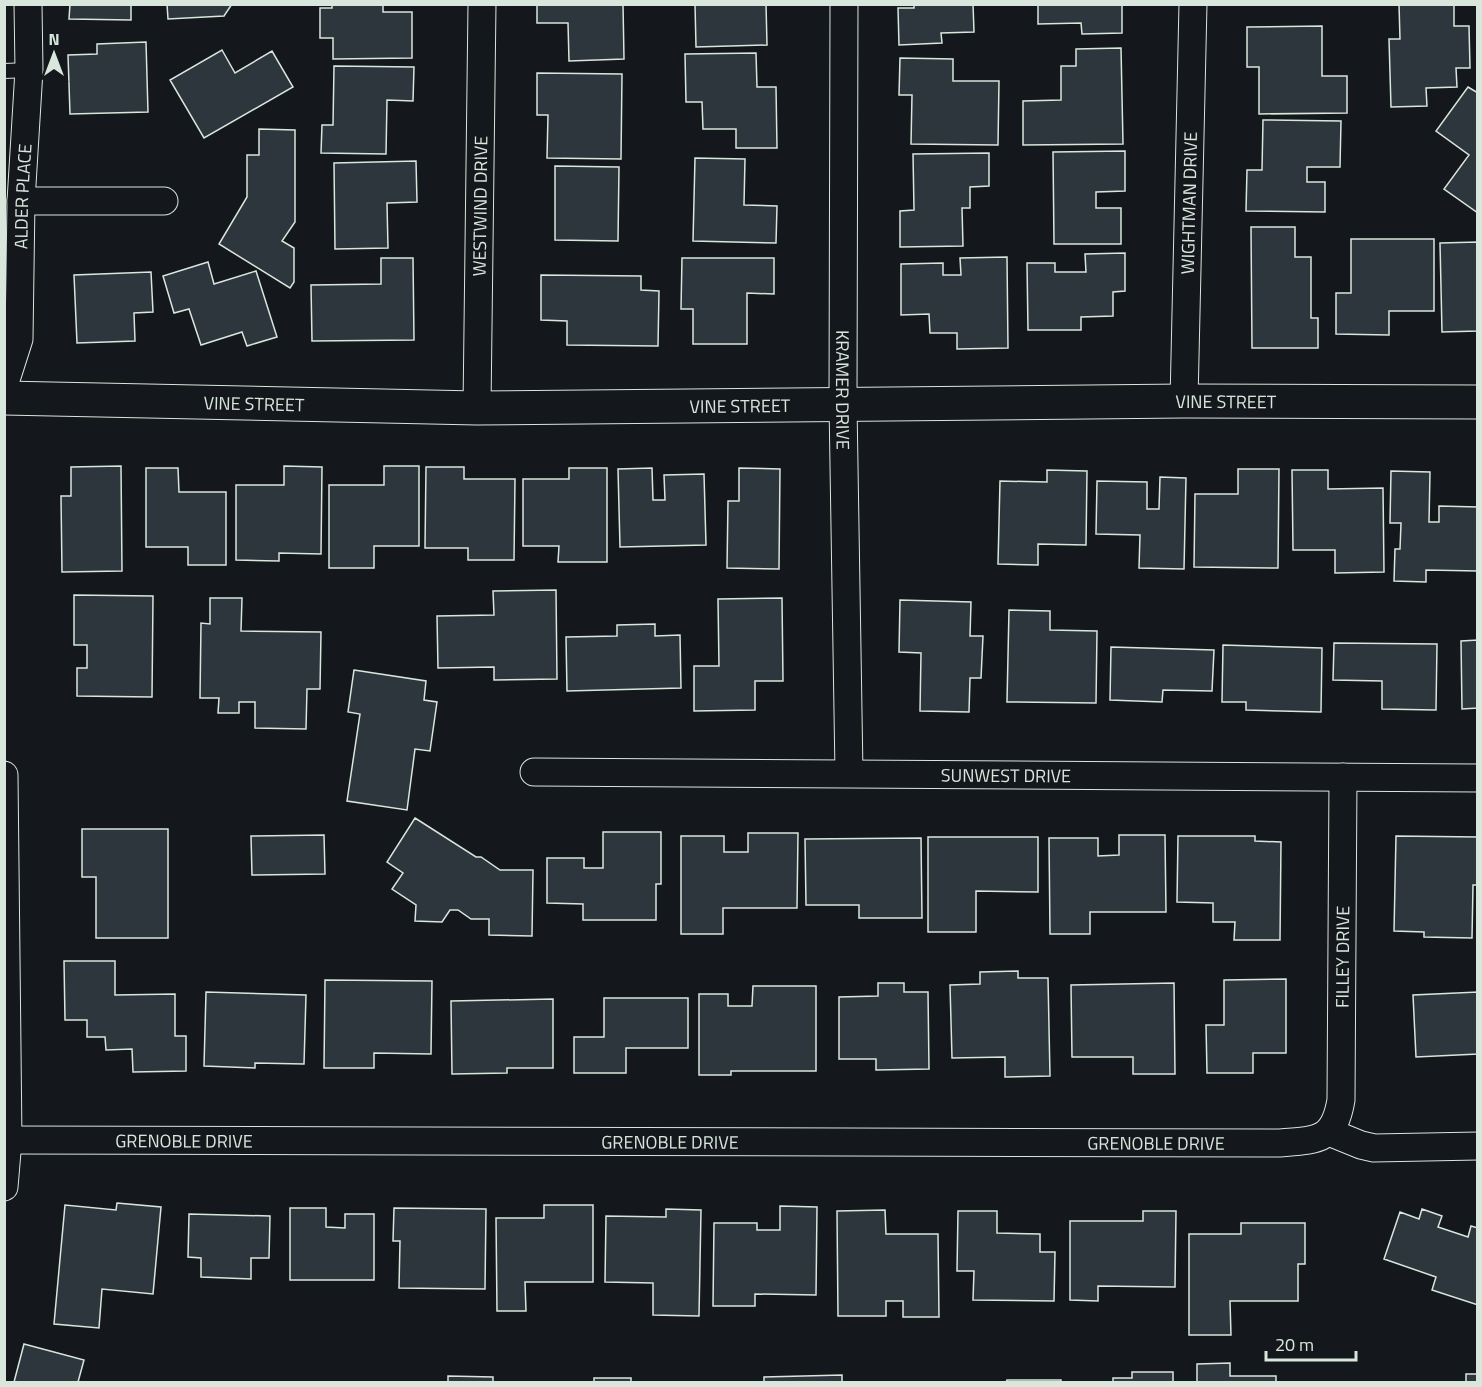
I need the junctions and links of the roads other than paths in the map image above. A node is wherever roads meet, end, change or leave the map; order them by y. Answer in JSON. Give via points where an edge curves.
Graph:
{"nodes":[{"id":1,"x":28,"y":4,"type":"edge"},
{"id":2,"x":482,"y":4,"type":"edge"},
{"id":3,"x":844,"y":4,"type":"edge"},
{"id":4,"x":1193,"y":4,"type":"edge"},
{"id":5,"x":17,"y":70,"type":"edge"},
{"id":6,"x":21,"y":201,"type":"junction"},
{"id":7,"x":164,"y":201,"type":"dead end"},
{"id":8,"x":4,"y":386,"type":"edge"},
{"id":9,"x":4,"y":398,"type":"edge"},
{"id":10,"x":1184,"y":401,"type":"junction"},
{"id":11,"x":1478,"y":402,"type":"edge"},
{"id":12,"x":843,"y":404,"type":"junction"},
{"id":13,"x":477,"y":408,"type":"junction"},
{"id":14,"x":534,"y":772,"type":"dead end"},
{"id":15,"x":849,"y":773,"type":"junction"},
{"id":16,"x":4,"y":775,"type":"edge"},
{"id":17,"x":1343,"y":777,"type":"junction"},
{"id":18,"x":1478,"y":778,"type":"edge"},
{"id":19,"x":1329,"y":1132,"type":"junction"},
{"id":20,"x":6,"y":1140,"type":"edge"},
{"id":21,"x":1478,"y":1146,"type":"edge"},
{"id":22,"x":4,"y":1188,"type":"edge"}],
"edges":[{"from":1,"to":5,"type":"street","name":"ALDER PLACE"},
{"from":2,"to":13,"type":"street","name":"WESTWIND DRIVE"},
{"from":3,"to":12,"type":"street","name":"KRAMER DRIVE"},
{"from":4,"to":10,"type":"street","name":"WIGHTMAN DRIVE"},
{"from":5,"to":6,"type":"street","name":"ALDER PLACE"},
{"from":6,"to":7,"type":"street"},
{"from":6,"to":8,"type":"street","name":"ALDER PLACE","via":[[19,339]]},
{"from":9,"to":13,"type":"street","name":"VINE STREET"},
{"from":10,"to":11,"type":"street","name":"VINE STREET"},
{"from":10,"to":12,"type":"street","name":"VINE STREET"},
{"from":12,"to":13,"type":"street","name":"VINE STREET"},
{"from":12,"to":15,"type":"street","name":"KRAMER DRIVE"},
{"from":14,"to":15,"type":"street","name":"SUNWEST DRIVE"},
{"from":15,"to":17,"type":"street","name":"SUNWEST DRIVE"},
{"from":16,"to":20,"type":"street"},
{"from":17,"to":18,"type":"street","name":"SUNWEST DRIVE"},
{"from":17,"to":19,"type":"street","name":"FILLEY DRIVE","via":[[1342,1079],[1338,1117]]},
{"from":19,"to":20,"type":"street","name":"GRENOBLE DRIVE","via":[[1311,1140],[1280,1143]]},
{"from":19,"to":21,"type":"street","via":[[1374,1148]]},
{"from":20,"to":22,"type":"street"}]}
